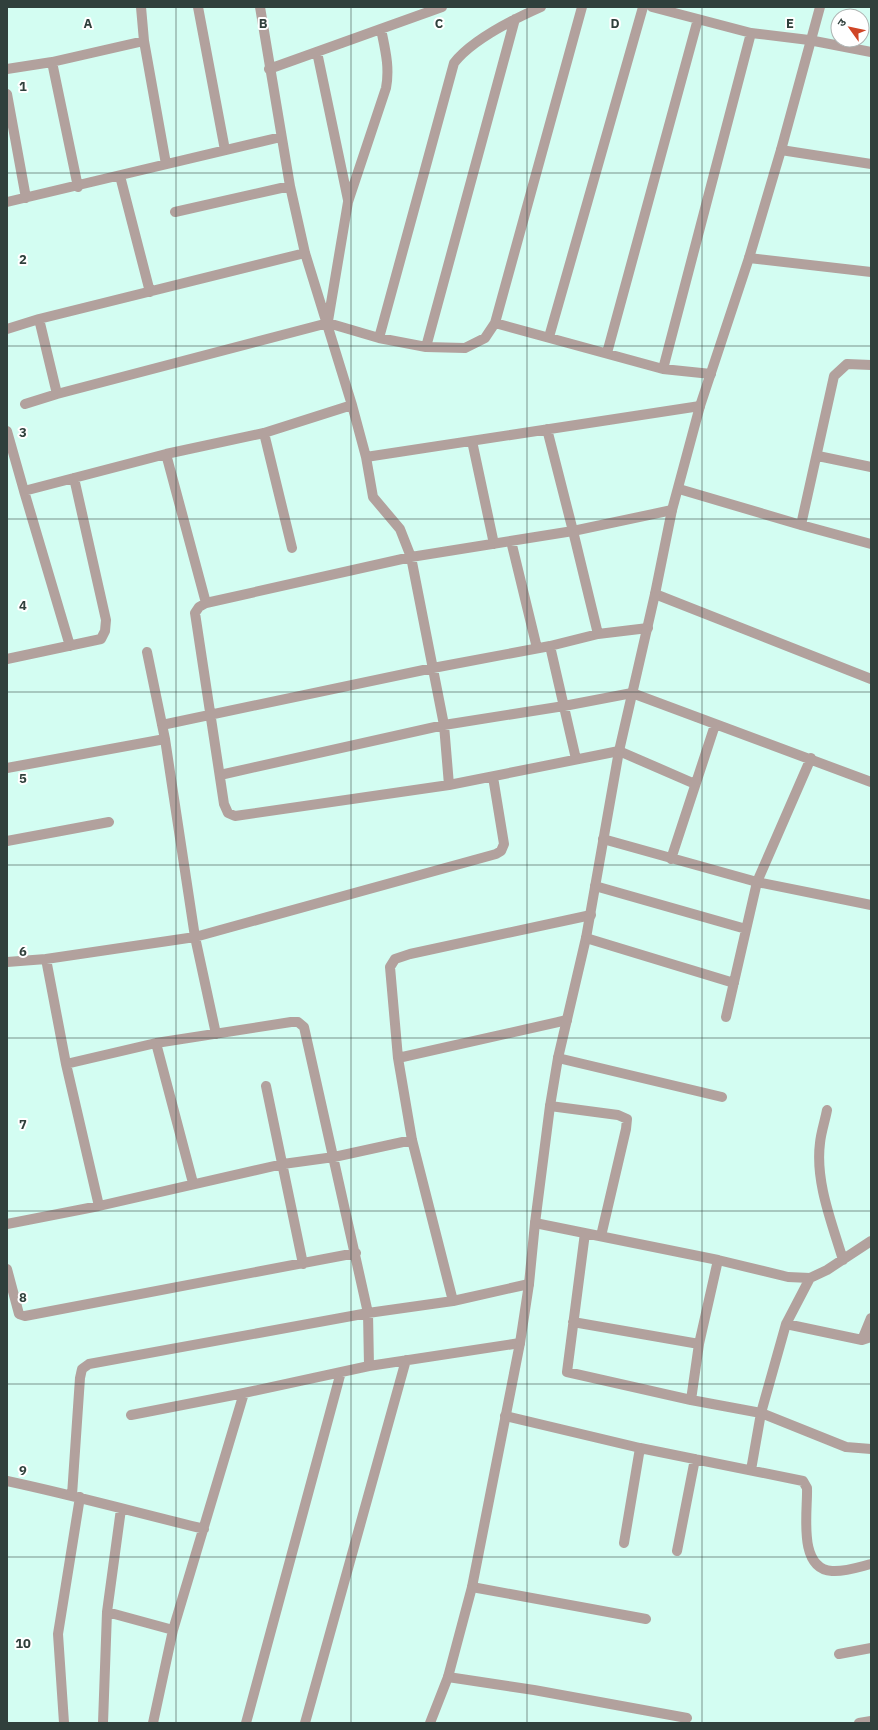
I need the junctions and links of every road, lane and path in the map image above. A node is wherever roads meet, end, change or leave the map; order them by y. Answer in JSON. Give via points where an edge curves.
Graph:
{"nodes":[{"id":1,"x":141,"y":7,"type":"edge"},
{"id":2,"x":198,"y":7,"type":"edge"},
{"id":3,"x":260,"y":7,"type":"edge"},
{"id":4,"x":442,"y":7,"type":"edge"},
{"id":5,"x":541,"y":7,"type":"edge"},
{"id":6,"x":582,"y":7,"type":"edge"},
{"id":7,"x":643,"y":7,"type":"edge"},
{"id":8,"x":652,"y":7,"type":"edge"},
{"id":9,"x":820,"y":7,"type":"edge"},
{"id":10,"x":514,"y":19,"type":"junction"},
{"id":11,"x":698,"y":19,"type":"junction"},
{"id":12,"x":381,"y":29,"type":"junction"},
{"id":13,"x":751,"y":33,"type":"junction"},
{"id":14,"x":809,"y":40,"type":"junction"},
{"id":15,"x":144,"y":42,"type":"junction"},
{"id":16,"x":317,"y":52,"type":"junction"},
{"id":17,"x":871,"y":52,"type":"edge"},
{"id":18,"x":52,"y":62,"type":"junction"},
{"id":19,"x":7,"y":69,"type":"edge"},
{"id":20,"x":269,"y":69,"type":"junction"},
{"id":21,"x":7,"y":94,"type":"edge"},
{"id":22,"x":281,"y":137,"type":"junction"},
{"id":23,"x":225,"y":150,"type":"junction"},
{"id":24,"x":781,"y":150,"type":"junction"},
{"id":25,"x":166,"y":164,"type":"junction"},
{"id":26,"x":871,"y":164,"type":"edge"},
{"id":27,"x":120,"y":176,"type":"junction"},
{"id":28,"x":78,"y":186,"type":"junction"},
{"id":29,"x":290,"y":186,"type":"junction"},
{"id":30,"x":26,"y":198,"type":"junction"},
{"id":31,"x":7,"y":202,"type":"edge"},
{"id":32,"x":348,"y":202,"type":"junction"},
{"id":33,"x":175,"y":212,"type":"dead end"},
{"id":34,"x":305,"y":253,"type":"junction"},
{"id":35,"x":749,"y":258,"type":"junction"},
{"id":36,"x":871,"y":272,"type":"edge"},
{"id":37,"x":150,"y":292,"type":"junction"},
{"id":38,"x":39,"y":319,"type":"junction"},
{"id":39,"x":328,"y":323,"type":"junction"},
{"id":40,"x":495,"y":324,"type":"junction"},
{"id":41,"x":7,"y":329,"type":"edge"},
{"id":42,"x":549,"y":337,"type":"junction"},
{"id":43,"x":379,"y":338,"type":"junction"},
{"id":44,"x":426,"y":346,"type":"junction"},
{"id":45,"x":607,"y":353,"type":"junction"},
{"id":46,"x":871,"y":365,"type":"edge"},
{"id":47,"x":663,"y":369,"type":"junction"},
{"id":48,"x":711,"y":374,"type":"junction"},
{"id":49,"x":57,"y":394,"type":"junction"},
{"id":50,"x":25,"y":404,"type":"dead end"},
{"id":51,"x":352,"y":405,"type":"junction"},
{"id":52,"x":700,"y":406,"type":"junction"},
{"id":53,"x":547,"y":429,"type":"junction"},
{"id":54,"x":7,"y":431,"type":"edge"},
{"id":55,"x":264,"y":433,"type":"junction"},
{"id":56,"x":472,"y":440,"type":"junction"},
{"id":57,"x":166,"y":454,"type":"junction"},
{"id":58,"x":818,"y":456,"type":"junction"},
{"id":59,"x":366,"y":457,"type":"junction"},
{"id":60,"x":871,"y":467,"type":"edge"},
{"id":61,"x":74,"y":478,"type":"junction"},
{"id":62,"x":679,"y":489,"type":"junction"},
{"id":63,"x":24,"y":491,"type":"junction"},
{"id":64,"x":672,"y":510,"type":"junction"},
{"id":65,"x":801,"y":525,"type":"junction"},
{"id":66,"x":574,"y":530,"type":"junction"},
{"id":67,"x":511,"y":541,"type":"junction"},
{"id":68,"x":494,"y":544,"type":"junction"},
{"id":69,"x":871,"y":544,"type":"edge"},
{"id":70,"x":292,"y":548,"type":"dead end"},
{"id":71,"x":411,"y":557,"type":"junction"},
{"id":72,"x":655,"y":594,"type":"junction"},
{"id":73,"x":206,"y":603,"type":"junction"},
{"id":74,"x":648,"y":628,"type":"junction"},
{"id":75,"x":598,"y":634,"type":"junction"},
{"id":76,"x":70,"y":646,"type":"junction"},
{"id":77,"x":550,"y":646,"type":"junction"},
{"id":78,"x":537,"y":648,"type":"junction"},
{"id":79,"x":148,"y":652,"type":"dead end"},
{"id":80,"x":7,"y":659,"type":"edge"},
{"id":81,"x":433,"y":668,"type":"junction"},
{"id":82,"x":871,"y":679,"type":"edge"},
{"id":83,"x":632,"y":693,"type":"junction"},
{"id":84,"x":564,"y":706,"type":"junction"},
{"id":85,"x":210,"y":715,"type":"junction"},
{"id":86,"x":162,"y":725,"type":"junction"},
{"id":87,"x":444,"y":725,"type":"junction"},
{"id":88,"x":715,"y":725,"type":"junction"},
{"id":89,"x":165,"y":739,"type":"junction"},
{"id":90,"x":619,"y":751,"type":"junction"},
{"id":91,"x":811,"y":758,"type":"junction"},
{"id":92,"x":576,"y":759,"type":"junction"},
{"id":93,"x":7,"y":768,"type":"edge"},
{"id":94,"x":220,"y":775,"type":"junction"},
{"id":95,"x":493,"y":777,"type":"junction"},
{"id":96,"x":871,"y":782,"type":"edge"},
{"id":97,"x":695,"y":784,"type":"junction"},
{"id":98,"x":449,"y":785,"type":"junction"},
{"id":99,"x":109,"y":822,"type":"dead end"},
{"id":100,"x":603,"y":839,"type":"junction"},
{"id":101,"x":7,"y":840,"type":"edge"},
{"id":102,"x":671,"y":859,"type":"junction"},
{"id":103,"x":756,"y":882,"type":"junction"},
{"id":104,"x":595,"y":886,"type":"junction"},
{"id":105,"x":871,"y":905,"type":"edge"},
{"id":106,"x":591,"y":915,"type":"junction"},
{"id":107,"x":746,"y":929,"type":"junction"},
{"id":108,"x":195,"y":937,"type":"junction"},
{"id":109,"x":586,"y":938,"type":"junction"},
{"id":110,"x":46,"y":959,"type":"junction"},
{"id":111,"x":7,"y":962,"type":"edge"},
{"id":112,"x":734,"y":983,"type":"junction"},
{"id":113,"x":726,"y":1017,"type":"dead end"},
{"id":114,"x":567,"y":1020,"type":"junction"},
{"id":115,"x":216,"y":1034,"type":"junction"},
{"id":116,"x":156,"y":1043,"type":"junction"},
{"id":117,"x":398,"y":1058,"type":"junction"},
{"id":118,"x":558,"y":1058,"type":"junction"},
{"id":119,"x":66,"y":1064,"type":"junction"},
{"id":120,"x":266,"y":1086,"type":"dead end"},
{"id":121,"x":722,"y":1097,"type":"dead end"},
{"id":122,"x":550,"y":1106,"type":"junction"},
{"id":123,"x":827,"y":1110,"type":"dead end"},
{"id":124,"x":412,"y":1140,"type":"junction"},
{"id":125,"x":334,"y":1157,"type":"junction"},
{"id":126,"x":283,"y":1164,"type":"junction"},
{"id":127,"x":193,"y":1183,"type":"junction"},
{"id":128,"x":98,"y":1206,"type":"junction"},
{"id":129,"x":535,"y":1223,"type":"junction"},
{"id":130,"x":7,"y":1224,"type":"edge"},
{"id":131,"x":585,"y":1233,"type":"junction"},
{"id":132,"x":601,"y":1236,"type":"junction"},
{"id":133,"x":871,"y":1241,"type":"edge"},
{"id":134,"x":356,"y":1253,"type":"junction"},
{"id":135,"x":718,"y":1260,"type":"junction"},
{"id":136,"x":843,"y":1260,"type":"junction"},
{"id":137,"x":303,"y":1264,"type":"junction"},
{"id":138,"x":7,"y":1269,"type":"edge"},
{"id":139,"x":810,"y":1278,"type":"junction"},
{"id":140,"x":529,"y":1284,"type":"junction"},
{"id":141,"x":10,"y":1290,"type":"edge"},
{"id":142,"x":453,"y":1301,"type":"junction"},
{"id":143,"x":368,"y":1312,"type":"junction"},
{"id":144,"x":871,"y":1318,"type":"edge"},
{"id":145,"x":573,"y":1322,"type":"junction"},
{"id":146,"x":786,"y":1324,"type":"junction"},
{"id":147,"x":867,"y":1339,"type":"edge"},
{"id":148,"x":520,"y":1343,"type":"junction"},
{"id":149,"x":699,"y":1344,"type":"junction"},
{"id":150,"x":406,"y":1360,"type":"junction"},
{"id":151,"x":369,"y":1366,"type":"junction"},
{"id":152,"x":341,"y":1372,"type":"junction"},
{"id":153,"x":244,"y":1393,"type":"junction"},
{"id":154,"x":691,"y":1400,"type":"junction"},
{"id":155,"x":761,"y":1414,"type":"junction"},
{"id":156,"x":131,"y":1415,"type":"dead end"},
{"id":157,"x":505,"y":1416,"type":"junction"},
{"id":158,"x":640,"y":1448,"type":"junction"},
{"id":159,"x":871,"y":1449,"type":"edge"},
{"id":160,"x":695,"y":1459,"type":"junction"},
{"id":161,"x":751,"y":1470,"type":"junction"},
{"id":162,"x":7,"y":1481,"type":"edge"},
{"id":163,"x":76,"y":1496,"type":"junction"},
{"id":164,"x":121,"y":1509,"type":"junction"},
{"id":165,"x":204,"y":1528,"type":"junction"},
{"id":166,"x":624,"y":1543,"type":"dead end"},
{"id":167,"x":677,"y":1551,"type":"dead end"},
{"id":168,"x":871,"y":1564,"type":"edge"},
{"id":169,"x":472,"y":1587,"type":"junction"},
{"id":170,"x":107,"y":1612,"type":"junction"},
{"id":171,"x":646,"y":1619,"type":"dead end"},
{"id":172,"x":173,"y":1630,"type":"junction"},
{"id":173,"x":871,"y":1648,"type":"edge"},
{"id":174,"x":839,"y":1654,"type":"dead end"},
{"id":175,"x":448,"y":1677,"type":"junction"},
{"id":176,"x":687,"y":1718,"type":"dead end"},
{"id":177,"x":871,"y":1721,"type":"edge"},
{"id":178,"x":64,"y":1723,"type":"edge"},
{"id":179,"x":103,"y":1723,"type":"edge"},
{"id":180,"x":153,"y":1723,"type":"edge"},
{"id":181,"x":246,"y":1723,"type":"edge"},
{"id":182,"x":305,"y":1723,"type":"edge"},
{"id":183,"x":430,"y":1723,"type":"edge"},
{"id":184,"x":859,"y":1723,"type":"edge"}],
"edges":[{"from":1,"to":15,"type":"street"},
{"from":2,"to":23,"type":"street"},
{"from":3,"to":20,"type":"street"},
{"from":4,"to":12,"type":"street"},
{"from":5,"to":10,"type":"street"},
{"from":6,"to":40,"type":"street"},
{"from":7,"to":42,"type":"street"},
{"from":8,"to":11,"type":"street"},
{"from":9,"to":14,"type":"street"},
{"from":10,"to":43,"type":"street","via":[[461,54],[454,63]]},
{"from":10,"to":44,"type":"street"},
{"from":11,"to":13,"type":"street"},
{"from":11,"to":45,"type":"street"},
{"from":12,"to":16,"type":"street"},
{"from":12,"to":32,"type":"street","via":[[388,60],[386,88]]},
{"from":13,"to":14,"type":"street"},
{"from":13,"to":47,"type":"street"},
{"from":14,"to":17,"type":"street"},
{"from":14,"to":24,"type":"street"},
{"from":15,"to":18,"type":"street"},
{"from":15,"to":25,"type":"street"},
{"from":16,"to":20,"type":"street"},
{"from":16,"to":32,"type":"street"},
{"from":18,"to":19,"type":"street"},
{"from":18,"to":28,"type":"street"},
{"from":20,"to":22,"type":"street"},
{"from":21,"to":30,"type":"street"},
{"from":22,"to":23,"type":"street"},
{"from":22,"to":29,"type":"street"},
{"from":23,"to":25,"type":"street"},
{"from":24,"to":26,"type":"street"},
{"from":24,"to":35,"type":"street"},
{"from":25,"to":27,"type":"street"},
{"from":27,"to":28,"type":"street"},
{"from":27,"to":37,"type":"street"},
{"from":28,"to":30,"type":"street"},
{"from":29,"to":33,"type":"street"},
{"from":29,"to":34,"type":"street"},
{"from":30,"to":31,"type":"street"},
{"from":32,"to":39,"type":"street"},
{"from":34,"to":37,"type":"street"},
{"from":34,"to":39,"type":"street"},
{"from":35,"to":36,"type":"street"},
{"from":35,"to":48,"type":"street"},
{"from":37,"to":38,"type":"street"},
{"from":38,"to":41,"type":"street"},
{"from":38,"to":49,"type":"street"},
{"from":39,"to":43,"type":"street"},
{"from":39,"to":49,"type":"street"},
{"from":39,"to":51,"type":"street"},
{"from":40,"to":42,"type":"street"},
{"from":40,"to":44,"type":"street","via":[[485,338],[465,348]]},
{"from":42,"to":45,"type":"street"},
{"from":43,"to":44,"type":"street"},
{"from":45,"to":47,"type":"street"},
{"from":46,"to":58,"type":"street","via":[[847,364],[834,376]]},
{"from":47,"to":48,"type":"street"},
{"from":48,"to":52,"type":"street"},
{"from":49,"to":50,"type":"street"},
{"from":51,"to":55,"type":"street"},
{"from":51,"to":59,"type":"street"},
{"from":52,"to":53,"type":"street"},
{"from":52,"to":62,"type":"street"},
{"from":53,"to":56,"type":"street"},
{"from":53,"to":66,"type":"street"},
{"from":54,"to":63,"type":"street"},
{"from":55,"to":57,"type":"street"},
{"from":55,"to":70,"type":"street"},
{"from":56,"to":59,"type":"street"},
{"from":56,"to":68,"type":"street"},
{"from":57,"to":61,"type":"street"},
{"from":57,"to":73,"type":"street"},
{"from":58,"to":60,"type":"street"},
{"from":58,"to":65,"type":"street"},
{"from":59,"to":71,"type":"street","via":[[373,497],[400,529]]},
{"from":61,"to":63,"type":"street"},
{"from":61,"to":76,"type":"street","via":[[106,620],[106,631],[101,639]]},
{"from":62,"to":64,"type":"street"},
{"from":62,"to":65,"type":"street"},
{"from":63,"to":76,"type":"street"},
{"from":64,"to":66,"type":"street"},
{"from":64,"to":72,"type":"street"},
{"from":65,"to":69,"type":"street"},
{"from":66,"to":67,"type":"street"},
{"from":66,"to":75,"type":"street"},
{"from":67,"to":68,"type":"street"},
{"from":67,"to":78,"type":"street"},
{"from":68,"to":71,"type":"street"},
{"from":71,"to":73,"type":"street"},
{"from":71,"to":81,"type":"street"},
{"from":72,"to":74,"type":"street"},
{"from":72,"to":82,"type":"street"},
{"from":73,"to":85,"type":"street","via":[[195,613]]},
{"from":74,"to":75,"type":"street"},
{"from":74,"to":83,"type":"street"},
{"from":75,"to":77,"type":"street"},
{"from":76,"to":80,"type":"street"},
{"from":77,"to":78,"type":"street"},
{"from":77,"to":84,"type":"street"},
{"from":78,"to":81,"type":"street"},
{"from":79,"to":86,"type":"street"},
{"from":81,"to":85,"type":"street"},
{"from":81,"to":87,"type":"street"},
{"from":83,"to":84,"type":"street"},
{"from":83,"to":88,"type":"street"},
{"from":83,"to":90,"type":"street"},
{"from":84,"to":87,"type":"street"},
{"from":84,"to":92,"type":"street"},
{"from":85,"to":86,"type":"street"},
{"from":85,"to":94,"type":"street"},
{"from":86,"to":89,"type":"street"},
{"from":87,"to":94,"type":"street"},
{"from":87,"to":98,"type":"street"},
{"from":88,"to":91,"type":"street"},
{"from":88,"to":97,"type":"street"},
{"from":89,"to":93,"type":"street"},
{"from":89,"to":108,"type":"street"},
{"from":90,"to":92,"type":"street"},
{"from":90,"to":97,"type":"street"},
{"from":90,"to":100,"type":"street"},
{"from":91,"to":96,"type":"street"},
{"from":91,"to":103,"type":"street"},
{"from":92,"to":95,"type":"street"},
{"from":94,"to":98,"type":"street","via":[[224,804],[228,813],[236,816]]},
{"from":95,"to":98,"type":"street"},
{"from":95,"to":108,"type":"street","via":[[504,844],[501,851],[496,854]]},
{"from":97,"to":102,"type":"street"},
{"from":99,"to":101,"type":"street"},
{"from":100,"to":102,"type":"street"},
{"from":100,"to":104,"type":"street"},
{"from":102,"to":103,"type":"street"},
{"from":103,"to":105,"type":"street"},
{"from":103,"to":107,"type":"street"},
{"from":104,"to":106,"type":"street"},
{"from":104,"to":107,"type":"street"},
{"from":106,"to":109,"type":"street"},
{"from":106,"to":117,"type":"street","via":[[395,958],[390,966]]},
{"from":107,"to":112,"type":"street"},
{"from":108,"to":110,"type":"street"},
{"from":108,"to":115,"type":"street"},
{"from":109,"to":112,"type":"street"},
{"from":109,"to":114,"type":"street"},
{"from":110,"to":111,"type":"street"},
{"from":110,"to":119,"type":"street"},
{"from":112,"to":113,"type":"street"},
{"from":114,"to":117,"type":"street"},
{"from":114,"to":118,"type":"street"},
{"from":115,"to":116,"type":"street"},
{"from":115,"to":125,"type":"street","via":[[291,1022],[298,1022],[304,1027]]},
{"from":116,"to":119,"type":"street"},
{"from":116,"to":127,"type":"street"},
{"from":117,"to":124,"type":"street"},
{"from":118,"to":121,"type":"street"},
{"from":118,"to":122,"type":"street"},
{"from":119,"to":128,"type":"street"},
{"from":120,"to":126,"type":"street"},
{"from":122,"to":129,"type":"street"},
{"from":122,"to":132,"type":"street","via":[[618,1115],[626,1119],[626,1129]]},
{"from":123,"to":136,"type":"street","via":[[820,1143],[820,1165],[827,1209]]},
{"from":124,"to":125,"type":"street"},
{"from":124,"to":142,"type":"street"},
{"from":125,"to":126,"type":"street"},
{"from":125,"to":134,"type":"street"},
{"from":126,"to":127,"type":"street"},
{"from":126,"to":137,"type":"street"},
{"from":127,"to":128,"type":"street"},
{"from":128,"to":130,"type":"street"},
{"from":129,"to":131,"type":"street"},
{"from":129,"to":140,"type":"street"},
{"from":131,"to":132,"type":"street"},
{"from":131,"to":145,"type":"street"},
{"from":132,"to":135,"type":"street"},
{"from":133,"to":136,"type":"street"},
{"from":134,"to":137,"type":"street"},
{"from":134,"to":143,"type":"street"},
{"from":135,"to":139,"type":"street","via":[[788,1277]]},
{"from":135,"to":149,"type":"street"},
{"from":136,"to":139,"type":"street"},
{"from":137,"to":141,"type":"street","via":[[25,1316],[19,1314]]},
{"from":138,"to":141,"type":"street"},
{"from":139,"to":146,"type":"street"},
{"from":140,"to":142,"type":"street"},
{"from":140,"to":148,"type":"street"},
{"from":142,"to":143,"type":"street"},
{"from":143,"to":151,"type":"street"},
{"from":143,"to":163,"type":"street","via":[[89,1364],[82,1370],[80,1378]]},
{"from":144,"to":147,"type":"street"},
{"from":145,"to":149,"type":"street"},
{"from":145,"to":154,"type":"street","via":[[567,1372]]},
{"from":146,"to":147,"type":"street"},
{"from":146,"to":155,"type":"street"},
{"from":148,"to":150,"type":"street"},
{"from":148,"to":157,"type":"street"},
{"from":149,"to":154,"type":"street"},
{"from":150,"to":151,"type":"street"},
{"from":150,"to":182,"type":"street"},
{"from":151,"to":152,"type":"street"},
{"from":152,"to":153,"type":"street"},
{"from":152,"to":181,"type":"street"},
{"from":153,"to":156,"type":"street"},
{"from":153,"to":165,"type":"street"},
{"from":154,"to":155,"type":"street"},
{"from":155,"to":159,"type":"street","via":[[846,1447]]},
{"from":155,"to":161,"type":"street"},
{"from":157,"to":158,"type":"street"},
{"from":157,"to":169,"type":"street"},
{"from":158,"to":160,"type":"street"},
{"from":158,"to":166,"type":"street"},
{"from":160,"to":161,"type":"street"},
{"from":160,"to":167,"type":"street"},
{"from":161,"to":168,"type":"street","via":[[803,1481],[807,1488],[808,1548],[813,1560],[820,1567],[831,1571]]},
{"from":162,"to":163,"type":"street"},
{"from":163,"to":164,"type":"street"},
{"from":163,"to":178,"type":"street","via":[[58,1634]]},
{"from":164,"to":165,"type":"street"},
{"from":164,"to":170,"type":"street"},
{"from":165,"to":172,"type":"street"},
{"from":169,"to":171,"type":"street"},
{"from":169,"to":175,"type":"street"},
{"from":170,"to":172,"type":"street"},
{"from":170,"to":179,"type":"street"},
{"from":172,"to":180,"type":"street"},
{"from":173,"to":174,"type":"street"},
{"from":175,"to":176,"type":"street"},
{"from":175,"to":183,"type":"street"},
{"from":177,"to":184,"type":"street"}]}
